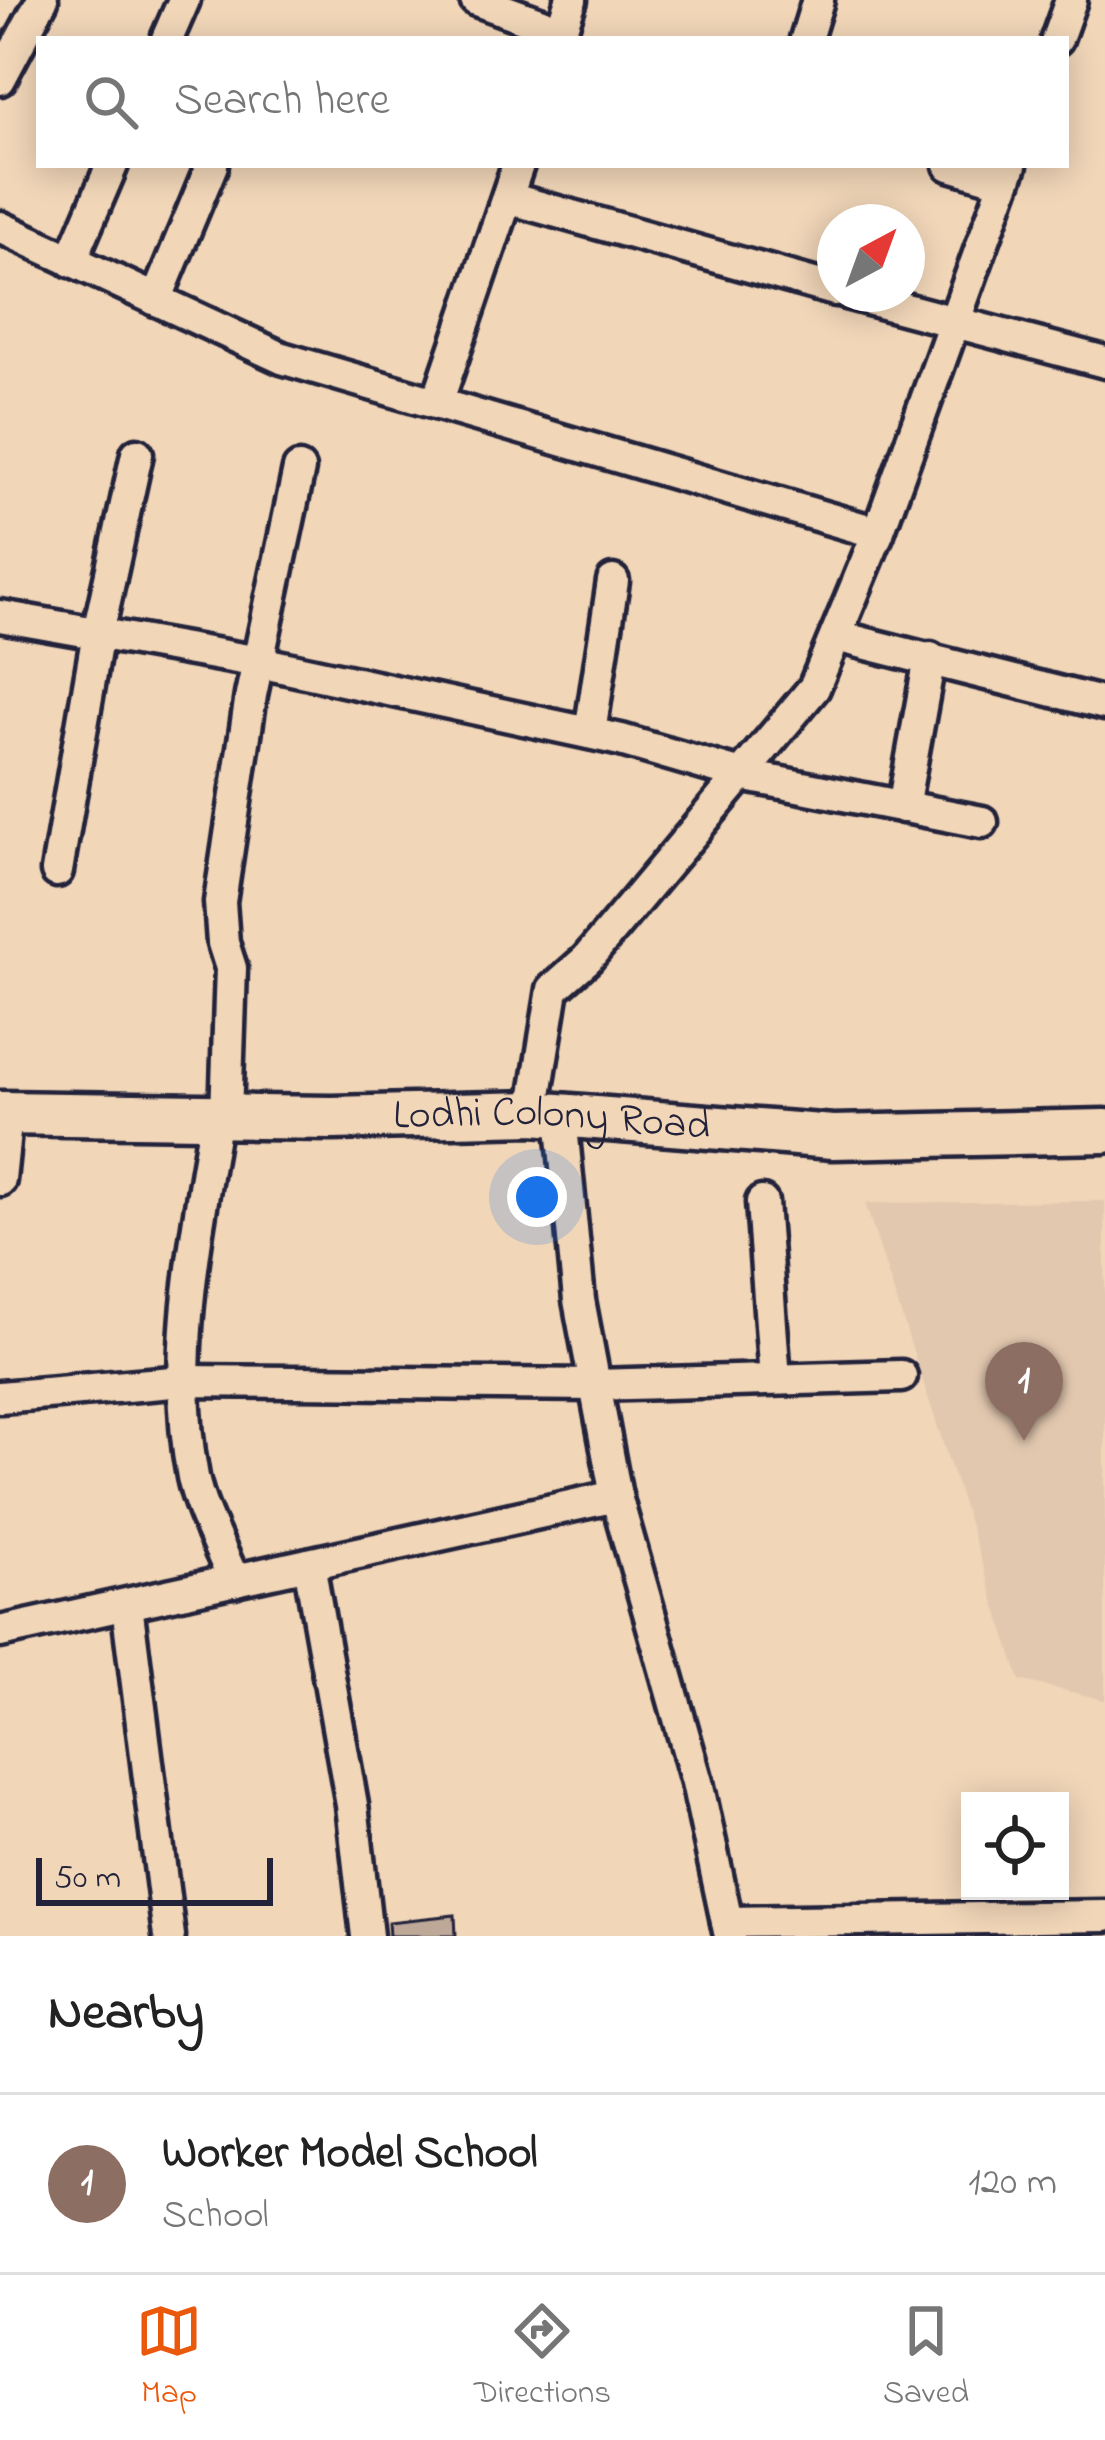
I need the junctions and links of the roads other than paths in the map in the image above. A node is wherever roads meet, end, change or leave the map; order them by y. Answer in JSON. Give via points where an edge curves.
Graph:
{"nodes":[{"id":1,"x":41,"y":0,"type":"edge"},
{"id":2,"x":184,"y":0,"type":"edge"},
{"id":3,"x":476,"y":0,"type":"edge"},
{"id":4,"x":571,"y":0,"type":"edge"},
{"id":5,"x":818,"y":0,"type":"edge"},
{"id":6,"x":1071,"y":0,"type":"edge"},
{"id":7,"x":559,"y":35,"type":"edge"},
{"id":8,"x":168,"y":36,"type":"edge"},
{"id":9,"x":807,"y":36,"type":"edge"},
{"id":10,"x":1058,"y":36,"type":"edge"},
{"id":11,"x":0,"y":79,"type":"edge"},
{"id":12,"x":111,"y":168,"type":"edge"},
{"id":13,"x":211,"y":168,"type":"edge"},
{"id":14,"x":517,"y":168,"type":"edge"},
{"id":15,"x":972,"y":168,"type":"edge"},
{"id":16,"x":1008,"y":173,"type":"edge"},
{"id":17,"x":508,"y":199,"type":"junction"},
{"id":18,"x":0,"y":227,"type":"edge"},
{"id":19,"x":70,"y":261,"type":"junction"},
{"id":20,"x":817,"y":285,"type":"edge"},
{"id":21,"x":155,"y":300,"type":"junction"},
{"id":22,"x":913,"y":312,"type":"edge"},
{"id":23,"x":956,"y":324,"type":"junction"},
{"id":24,"x":1105,"y":362,"type":"edge"},
{"id":25,"x":436,"y":404,"type":"junction"},
{"id":26,"x":136,"y":454,"type":"dead end"},
{"id":27,"x":298,"y":469,"type":"dead end"},
{"id":28,"x":878,"y":532,"type":"junction"},
{"id":29,"x":613,"y":581,"type":"dead end"},
{"id":30,"x":0,"y":616,"type":"edge"},
{"id":31,"x":98,"y":633,"type":"junction"},
{"id":32,"x":836,"y":635,"type":"junction"},
{"id":33,"x":931,"y":658,"type":"junction"},
{"id":34,"x":259,"y":662,"type":"junction"},
{"id":35,"x":1105,"y":704,"type":"edge"},
{"id":36,"x":590,"y":733,"type":"junction"},
{"id":37,"x":740,"y":776,"type":"junction"},
{"id":38,"x":903,"y":807,"type":"junction"},
{"id":39,"x":982,"y":822,"type":"dead end"},
{"id":40,"x":57,"y":871,"type":"dead end"},
{"id":41,"x":4,"y":1113,"type":"edge"},
{"id":42,"x":547,"y":1114,"type":"junction"},
{"id":43,"x":221,"y":1116,"type":"junction"},
{"id":44,"x":1105,"y":1131,"type":"edge"},
{"id":45,"x":0,"y":1180,"type":"edge"},
{"id":46,"x":762,"y":1202,"type":"dead end"},
{"id":47,"x":901,"y":1376,"type":"dead end"},
{"id":48,"x":775,"y":1379,"type":"junction"},
{"id":49,"x":184,"y":1381,"type":"junction"},
{"id":50,"x":596,"y":1385,"type":"junction"},
{"id":51,"x":0,"y":1397,"type":"edge"},
{"id":52,"x":616,"y":1496,"type":"junction"},
{"id":53,"x":309,"y":1564,"type":"junction"},
{"id":54,"x":234,"y":1580,"type":"junction"},
{"id":55,"x":127,"y":1605,"type":"junction"},
{"id":56,"x":0,"y":1632,"type":"edge"},
{"id":57,"x":1105,"y":1916,"type":"edge"},
{"id":58,"x":729,"y":1929,"type":"edge"},
{"id":59,"x":169,"y":1936,"type":"edge"},
{"id":60,"x":367,"y":1936,"type":"edge"}],
"edges":[{"from":1,"to":11,"type":"street"},
{"from":2,"to":8,"type":"street"},
{"from":3,"to":7,"type":"street"},
{"from":4,"to":7,"type":"street"},
{"from":5,"to":9,"type":"street"},
{"from":6,"to":10,"type":"street"},
{"from":12,"to":19,"type":"street"},
{"from":13,"to":21,"type":"street"},
{"from":14,"to":17,"type":"street"},
{"from":15,"to":16,"type":"street"},
{"from":16,"to":23,"type":"street"},
{"from":17,"to":20,"type":"street"},
{"from":17,"to":25,"type":"street"},
{"from":18,"to":19,"type":"street"},
{"from":19,"to":21,"type":"street"},
{"from":21,"to":25,"type":"street","via":[[283,358]]},
{"from":22,"to":23,"type":"street"},
{"from":23,"to":24,"type":"street"},
{"from":23,"to":28,"type":"street"},
{"from":25,"to":28,"type":"street"},
{"from":26,"to":31,"type":"street"},
{"from":27,"to":34,"type":"street"},
{"from":28,"to":32,"type":"street"},
{"from":29,"to":36,"type":"street"},
{"from":30,"to":31,"type":"street"},
{"from":31,"to":34,"type":"street"},
{"from":31,"to":40,"type":"street"},
{"from":32,"to":33,"type":"street"},
{"from":32,"to":37,"type":"street","via":[[814,688]]},
{"from":33,"to":35,"type":"street"},
{"from":33,"to":38,"type":"street"},
{"from":34,"to":36,"type":"street"},
{"from":34,"to":43,"type":"street","via":[[220,902],[231,968]]},
{"from":36,"to":37,"type":"street"},
{"from":37,"to":38,"type":"street"},
{"from":37,"to":42,"type":"street","via":[[553,989]]},
{"from":38,"to":39,"type":"street"},
{"from":41,"to":43,"type":"main road","name":"Lodhi Colony Road"},
{"from":41,"to":45,"type":"street"},
{"from":42,"to":43,"type":"main road","name":"Lodhi Colony Road"},
{"from":42,"to":44,"type":"main road","name":"Lodhi Colony Road","via":[[833,1137]]},
{"from":42,"to":50,"type":"street"},
{"from":43,"to":49,"type":"street","via":[[195,1247]]},
{"from":46,"to":48,"type":"street"},
{"from":47,"to":48,"type":"street"},
{"from":48,"to":50,"type":"street"},
{"from":49,"to":50,"type":"street"},
{"from":49,"to":51,"type":"street"},
{"from":49,"to":54,"type":"street","via":[[194,1480]]},
{"from":50,"to":52,"type":"street"},
{"from":52,"to":53,"type":"street"},
{"from":52,"to":58,"type":"street","via":[[698,1782]]},
{"from":53,"to":54,"type":"street"},
{"from":53,"to":60,"type":"street"},
{"from":54,"to":55,"type":"street"},
{"from":55,"to":56,"type":"street"},
{"from":55,"to":59,"type":"street"},
{"from":57,"to":58,"type":"street"}]}
